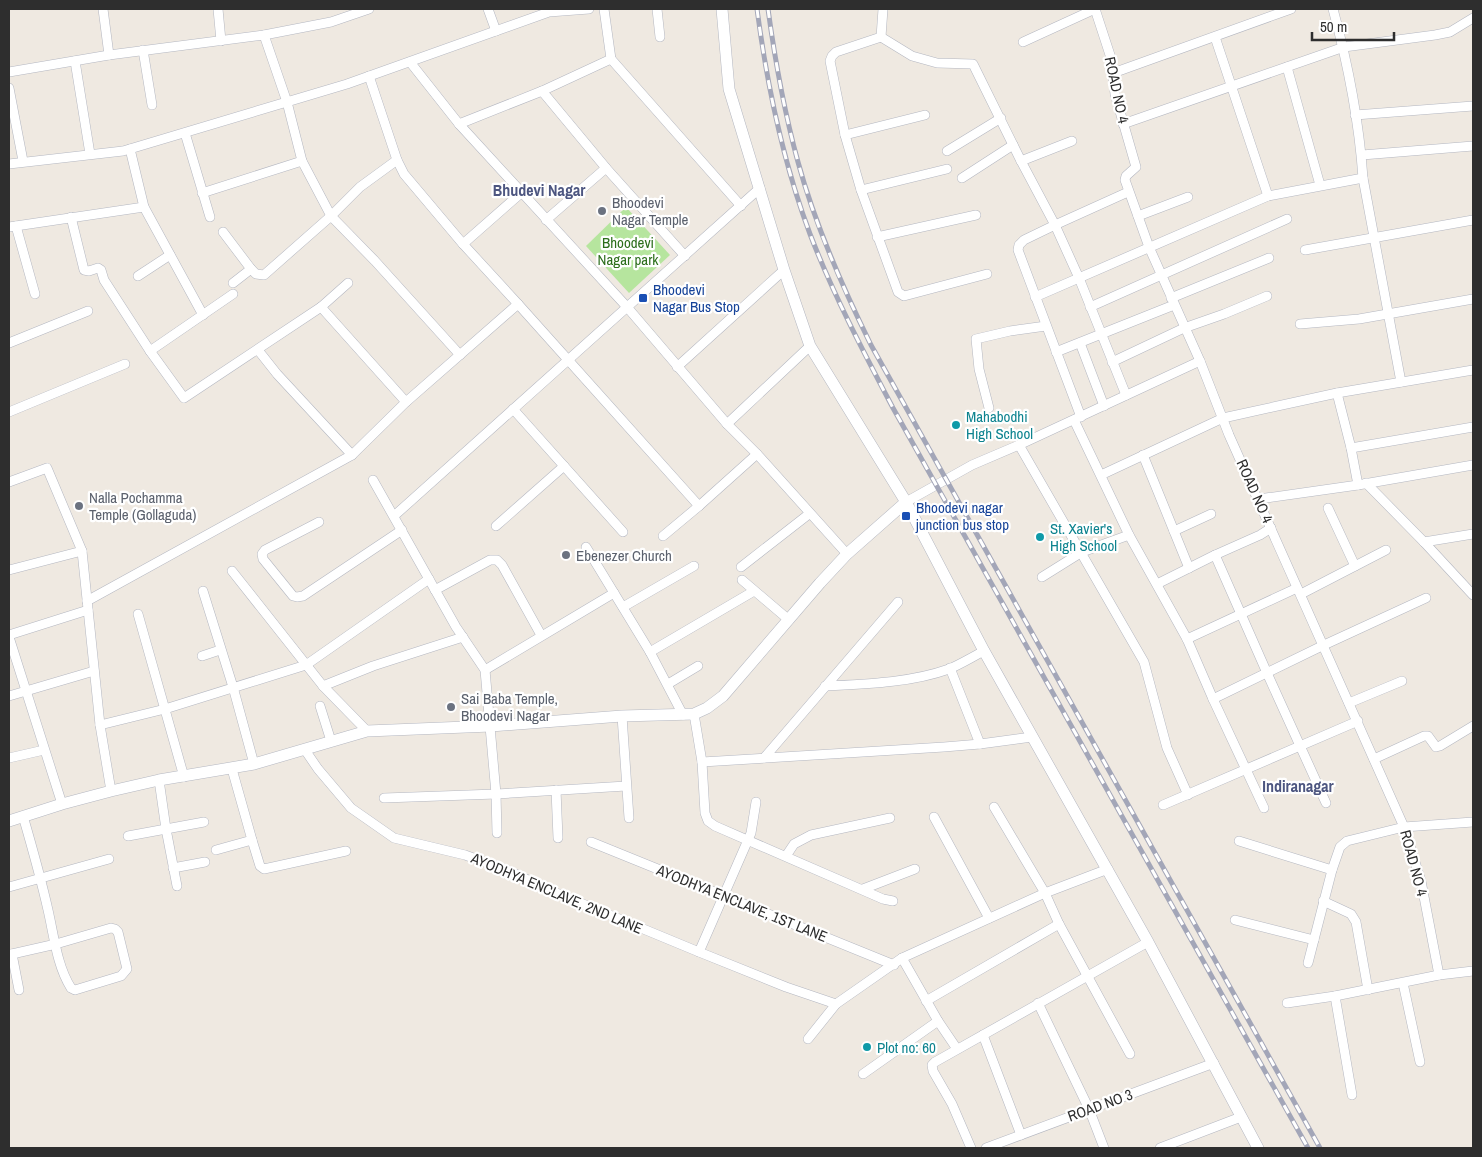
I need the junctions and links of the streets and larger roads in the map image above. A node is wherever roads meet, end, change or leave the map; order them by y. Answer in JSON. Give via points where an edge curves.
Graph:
{"nodes":[{"id":1,"x":103,"y":9,"type":"edge"},
{"id":2,"x":218,"y":9,"type":"edge"},
{"id":3,"x":368,"y":9,"type":"edge"},
{"id":4,"x":488,"y":9,"type":"edge"},
{"id":5,"x":589,"y":9,"type":"edge"},
{"id":6,"x":604,"y":9,"type":"edge"},
{"id":7,"x":657,"y":9,"type":"edge"},
{"id":8,"x":722,"y":9,"type":"edge"},
{"id":9,"x":883,"y":9,"type":"edge"},
{"id":10,"x":1095,"y":9,"type":"edge"},
{"id":11,"x":1291,"y":9,"type":"edge"},
{"id":12,"x":1333,"y":9,"type":"edge"},
{"id":13,"x":1473,"y":18,"type":"edge"},
{"id":14,"x":496,"y":31,"type":"junction"},
{"id":15,"x":264,"y":35,"type":"junction"},
{"id":16,"x":660,"y":37,"type":"dead end"},
{"id":17,"x":881,"y":37,"type":"junction"},
{"id":18,"x":1215,"y":38,"type":"junction"},
{"id":19,"x":221,"y":41,"type":"junction"},
{"id":20,"x":1022,"y":42,"type":"dead end"},
{"id":21,"x":1344,"y":47,"type":"junction"},
{"id":22,"x":143,"y":50,"type":"junction"},
{"id":23,"x":109,"y":54,"type":"junction"},
{"id":24,"x":611,"y":59,"type":"junction"},
{"id":25,"x":75,"y":61,"type":"junction"},
{"id":26,"x":410,"y":62,"type":"junction"},
{"id":27,"x":1287,"y":67,"type":"junction"},
{"id":28,"x":9,"y":72,"type":"edge"},
{"id":29,"x":1113,"y":73,"type":"junction"},
{"id":30,"x":369,"y":76,"type":"junction"},
{"id":31,"x":1232,"y":85,"type":"junction"},
{"id":32,"x":9,"y":88,"type":"edge"},
{"id":33,"x":542,"y":91,"type":"junction"},
{"id":34,"x":287,"y":102,"type":"junction"},
{"id":35,"x":152,"y":105,"type":"dead end"},
{"id":36,"x":1473,"y":106,"type":"edge"},
{"id":37,"x":925,"y":115,"type":"dead end"},
{"id":38,"x":1355,"y":115,"type":"junction"},
{"id":39,"x":1001,"y":118,"type":"junction"},
{"id":40,"x":460,"y":124,"type":"junction"},
{"id":41,"x":1123,"y":124,"type":"junction"},
{"id":42,"x":185,"y":133,"type":"junction"},
{"id":43,"x":845,"y":135,"type":"junction"},
{"id":44,"x":1072,"y":141,"type":"dead end"},
{"id":45,"x":1013,"y":145,"type":"junction"},
{"id":46,"x":1473,"y":146,"type":"edge"},
{"id":47,"x":130,"y":149,"type":"junction"},
{"id":48,"x":947,"y":151,"type":"dead end"},
{"id":49,"x":90,"y":154,"type":"junction"},
{"id":50,"x":1362,"y":155,"type":"junction"},
{"id":51,"x":397,"y":160,"type":"junction"},
{"id":52,"x":23,"y":161,"type":"junction"},
{"id":53,"x":302,"y":161,"type":"junction"},
{"id":54,"x":1021,"y":161,"type":"junction"},
{"id":55,"x":9,"y":164,"type":"edge"},
{"id":56,"x":606,"y":168,"type":"junction"},
{"id":57,"x":947,"y":168,"type":"dead end"},
{"id":58,"x":962,"y":178,"type":"dead end"},
{"id":59,"x":1364,"y":178,"type":"junction"},
{"id":60,"x":1320,"y":185,"type":"junction"},
{"id":61,"x":760,"y":188,"type":"junction"},
{"id":62,"x":861,"y":190,"type":"junction"},
{"id":63,"x":1128,"y":192,"type":"junction"},
{"id":64,"x":202,"y":193,"type":"junction"},
{"id":65,"x":521,"y":193,"type":"junction"},
{"id":66,"x":1268,"y":196,"type":"junction"},
{"id":67,"x":1188,"y":197,"type":"dead end"},
{"id":68,"x":741,"y":206,"type":"junction"},
{"id":69,"x":144,"y":207,"type":"junction"},
{"id":70,"x":976,"y":215,"type":"dead end"},
{"id":71,"x":331,"y":216,"type":"junction"},
{"id":72,"x":1138,"y":216,"type":"junction"},
{"id":73,"x":70,"y":217,"type":"junction"},
{"id":74,"x":210,"y":217,"type":"dead end"},
{"id":75,"x":1287,"y":219,"type":"dead end"},
{"id":76,"x":546,"y":220,"type":"junction"},
{"id":77,"x":1473,"y":220,"type":"edge"},
{"id":78,"x":1055,"y":225,"type":"junction"},
{"id":79,"x":12,"y":227,"type":"edge"},
{"id":80,"x":223,"y":232,"type":"dead end"},
{"id":81,"x":877,"y":237,"type":"junction"},
{"id":82,"x":1374,"y":237,"type":"junction"},
{"id":83,"x":462,"y":244,"type":"junction"},
{"id":84,"x":1149,"y":247,"type":"junction"},
{"id":85,"x":1305,"y":250,"type":"dead end"},
{"id":86,"x":170,"y":255,"type":"junction"},
{"id":87,"x":685,"y":256,"type":"junction"},
{"id":88,"x":1269,"y":258,"type":"dead end"},
{"id":89,"x":250,"y":269,"type":"junction"},
{"id":90,"x":784,"y":270,"type":"junction"},
{"id":91,"x":986,"y":274,"type":"dead end"},
{"id":92,"x":138,"y":276,"type":"dead end"},
{"id":93,"x":1162,"y":276,"type":"junction"},
{"id":94,"x":1079,"y":278,"type":"junction"},
{"id":95,"x":233,"y":282,"type":"dead end"},
{"id":96,"x":348,"y":283,"type":"dead end"},
{"id":97,"x":35,"y":294,"type":"dead end"},
{"id":98,"x":233,"y":294,"type":"dead end"},
{"id":99,"x":1267,"y":296,"type":"dead end"},
{"id":100,"x":1035,"y":297,"type":"junction"},
{"id":101,"x":1473,"y":299,"type":"edge"},
{"id":102,"x":1172,"y":301,"type":"junction"},
{"id":103,"x":518,"y":304,"type":"junction"},
{"id":104,"x":321,"y":307,"type":"junction"},
{"id":105,"x":627,"y":307,"type":"junction"},
{"id":106,"x":1090,"y":307,"type":"junction"},
{"id":107,"x":88,"y":311,"type":"dead end"},
{"id":108,"x":1389,"y":314,"type":"junction"},
{"id":109,"x":203,"y":316,"type":"junction"},
{"id":110,"x":1300,"y":324,"type":"dead end"},
{"id":111,"x":1046,"y":326,"type":"junction"},
{"id":112,"x":1184,"y":328,"type":"junction"},
{"id":113,"x":1101,"y":335,"type":"junction"},
{"id":114,"x":9,"y":343,"type":"edge"},
{"id":115,"x":1080,"y":343,"type":"junction"},
{"id":116,"x":810,"y":346,"type":"junction"},
{"id":117,"x":258,"y":350,"type":"junction"},
{"id":118,"x":150,"y":351,"type":"junction"},
{"id":119,"x":1056,"y":352,"type":"junction"},
{"id":120,"x":460,"y":354,"type":"junction"},
{"id":121,"x":568,"y":360,"type":"junction"},
{"id":122,"x":1200,"y":361,"type":"junction"},
{"id":123,"x":1112,"y":362,"type":"junction"},
{"id":124,"x":125,"y":364,"type":"dead end"},
{"id":125,"x":677,"y":367,"type":"junction"},
{"id":126,"x":1473,"y":370,"type":"edge"},
{"id":127,"x":1400,"y":382,"type":"junction"},
{"id":128,"x":1337,"y":393,"type":"junction"},
{"id":129,"x":1126,"y":395,"type":"junction"},
{"id":130,"x":406,"y":402,"type":"junction"},
{"id":131,"x":1104,"y":406,"type":"junction"},
{"id":132,"x":989,"y":408,"type":"dead end"},
{"id":133,"x":513,"y":409,"type":"junction"},
{"id":134,"x":9,"y":412,"type":"edge"},
{"id":135,"x":1077,"y":418,"type":"junction"},
{"id":136,"x":1223,"y":418,"type":"junction"},
{"id":137,"x":727,"y":424,"type":"junction"},
{"id":138,"x":1473,"y":427,"type":"edge"},
{"id":139,"x":1019,"y":445,"type":"junction"},
{"id":140,"x":1351,"y":448,"type":"junction"},
{"id":141,"x":352,"y":454,"type":"junction"},
{"id":142,"x":757,"y":454,"type":"junction"},
{"id":143,"x":1143,"y":455,"type":"junction"},
{"id":144,"x":1473,"y":465,"type":"edge"},
{"id":145,"x":564,"y":466,"type":"junction"},
{"id":146,"x":1101,"y":475,"type":"junction"},
{"id":147,"x":373,"y":480,"type":"dead end"},
{"id":148,"x":9,"y":482,"type":"edge"},
{"id":149,"x":1362,"y":484,"type":"junction"},
{"id":150,"x":1259,"y":499,"type":"junction"},
{"id":151,"x":906,"y":502,"type":"junction"},
{"id":152,"x":699,"y":506,"type":"junction"},
{"id":153,"x":1328,"y":508,"type":"dead end"},
{"id":154,"x":809,"y":514,"type":"junction"},
{"id":155,"x":1211,"y":514,"type":"dead end"},
{"id":156,"x":394,"y":516,"type":"junction"},
{"id":157,"x":319,"y":522,"type":"dead end"},
{"id":158,"x":496,"y":526,"type":"dead end"},
{"id":159,"x":1271,"y":528,"type":"junction"},
{"id":160,"x":402,"y":530,"type":"junction"},
{"id":161,"x":1174,"y":531,"type":"junction"},
{"id":162,"x":623,"y":532,"type":"dead end"},
{"id":163,"x":1473,"y":534,"type":"edge"},
{"id":164,"x":1130,"y":535,"type":"junction"},
{"id":165,"x":663,"y":536,"type":"dead end"},
{"id":166,"x":1424,"y":542,"type":"junction"},
{"id":167,"x":586,"y":547,"type":"dead end"},
{"id":168,"x":1386,"y":550,"type":"dead end"},
{"id":169,"x":82,"y":551,"type":"junction"},
{"id":170,"x":1082,"y":552,"type":"junction"},
{"id":171,"x":847,"y":554,"type":"junction"},
{"id":172,"x":1215,"y":554,"type":"junction"},
{"id":173,"x":694,"y":566,"type":"dead end"},
{"id":174,"x":1356,"y":566,"type":"junction"},
{"id":175,"x":741,"y":567,"type":"dead end"},
{"id":176,"x":1189,"y":568,"type":"junction"},
{"id":177,"x":9,"y":570,"type":"edge"},
{"id":178,"x":232,"y":572,"type":"dead end"},
{"id":179,"x":1042,"y":577,"type":"dead end"},
{"id":180,"x":429,"y":579,"type":"junction"},
{"id":181,"x":742,"y":580,"type":"dead end"},
{"id":182,"x":1158,"y":584,"type":"junction"},
{"id":183,"x":203,"y":590,"type":"dead end"},
{"id":184,"x":435,"y":590,"type":"junction"},
{"id":185,"x":754,"y":591,"type":"junction"},
{"id":186,"x":1299,"y":591,"type":"junction"},
{"id":187,"x":614,"y":593,"type":"junction"},
{"id":188,"x":1473,"y":595,"type":"edge"},
{"id":189,"x":1426,"y":598,"type":"dead end"},
{"id":190,"x":898,"y":602,"type":"dead end"},
{"id":191,"x":88,"y":605,"type":"junction"},
{"id":192,"x":624,"y":607,"type":"junction"},
{"id":193,"x":138,"y":614,"type":"dead end"},
{"id":194,"x":1241,"y":614,"type":"junction"},
{"id":195,"x":789,"y":620,"type":"junction"},
{"id":196,"x":9,"y":636,"type":"edge"},
{"id":197,"x":541,"y":636,"type":"junction"},
{"id":198,"x":463,"y":637,"type":"junction"},
{"id":199,"x":1187,"y":639,"type":"junction"},
{"id":200,"x":1324,"y":645,"type":"junction"},
{"id":201,"x":220,"y":650,"type":"junction"},
{"id":202,"x":984,"y":651,"type":"junction"},
{"id":203,"x":650,"y":652,"type":"junction"},
{"id":204,"x":202,"y":656,"type":"dead end"},
{"id":205,"x":306,"y":665,"type":"junction"},
{"id":206,"x":698,"y":666,"type":"dead end"},
{"id":207,"x":950,"y":668,"type":"junction"},
{"id":208,"x":485,"y":670,"type":"junction"},
{"id":209,"x":94,"y":671,"type":"junction"},
{"id":210,"x":1267,"y":673,"type":"junction"},
{"id":211,"x":1402,"y":681,"type":"dead end"},
{"id":212,"x":668,"y":684,"type":"junction"},
{"id":213,"x":323,"y":686,"type":"junction"},
{"id":214,"x":825,"y":686,"type":"junction"},
{"id":215,"x":233,"y":688,"type":"junction"},
{"id":216,"x":26,"y":691,"type":"junction"},
{"id":217,"x":9,"y":696,"type":"edge"},
{"id":218,"x":1213,"y":699,"type":"junction"},
{"id":219,"x":1349,"y":703,"type":"junction"},
{"id":220,"x":320,"y":706,"type":"dead end"},
{"id":221,"x":165,"y":709,"type":"junction"},
{"id":222,"x":689,"y":715,"type":"junction"},
{"id":223,"x":622,"y":716,"type":"junction"},
{"id":224,"x":1358,"y":721,"type":"junction"},
{"id":225,"x":100,"y":725,"type":"junction"},
{"id":226,"x":490,"y":726,"type":"junction"},
{"id":227,"x":1473,"y":726,"type":"edge"},
{"id":228,"x":367,"y":731,"type":"junction"},
{"id":229,"x":1032,"y":737,"type":"junction"},
{"id":230,"x":332,"y":741,"type":"junction"},
{"id":231,"x":980,"y":744,"type":"junction"},
{"id":232,"x":1301,"y":746,"type":"junction"},
{"id":233,"x":44,"y":750,"type":"junction"},
{"id":234,"x":305,"y":750,"type":"junction"},
{"id":235,"x":9,"y":758,"type":"edge"},
{"id":236,"x":764,"y":758,"type":"junction"},
{"id":237,"x":1374,"y":758,"type":"junction"},
{"id":238,"x":702,"y":762,"type":"junction"},
{"id":239,"x":254,"y":764,"type":"junction"},
{"id":240,"x":232,"y":769,"type":"junction"},
{"id":241,"x":1246,"y":769,"type":"junction"},
{"id":242,"x":184,"y":777,"type":"junction"},
{"id":243,"x":159,"y":780,"type":"junction"},
{"id":244,"x":626,"y":786,"type":"junction"},
{"id":245,"x":556,"y":790,"type":"junction"},
{"id":246,"x":111,"y":791,"type":"junction"},
{"id":247,"x":496,"y":794,"type":"junction"},
{"id":248,"x":1188,"y":795,"type":"junction"},
{"id":249,"x":384,"y":798,"type":"dead end"},
{"id":250,"x":756,"y":802,"type":"dead end"},
{"id":251,"x":1326,"y":803,"type":"dead end"},
{"id":252,"x":62,"y":804,"type":"junction"},
{"id":253,"x":1163,"y":805,"type":"dead end"},
{"id":254,"x":994,"y":807,"type":"dead end"},
{"id":255,"x":1264,"y":808,"type":"dead end"},
{"id":256,"x":23,"y":816,"type":"junction"},
{"id":257,"x":934,"y":817,"type":"dead end"},
{"id":258,"x":629,"y":818,"type":"dead end"},
{"id":259,"x":890,"y":818,"type":"dead end"},
{"id":260,"x":9,"y":821,"type":"edge"},
{"id":261,"x":204,"y":822,"type":"dead end"},
{"id":262,"x":1473,"y":822,"type":"edge"},
{"id":263,"x":1404,"y":827,"type":"junction"},
{"id":264,"x":166,"y":829,"type":"junction"},
{"id":265,"x":497,"y":833,"type":"dead end"},
{"id":266,"x":128,"y":836,"type":"dead end"},
{"id":267,"x":558,"y":838,"type":"dead end"},
{"id":268,"x":252,"y":840,"type":"junction"},
{"id":269,"x":748,"y":841,"type":"junction"},
{"id":270,"x":1239,"y":841,"type":"dead end"},
{"id":271,"x":591,"y":842,"type":"dead end"},
{"id":272,"x":216,"y":850,"type":"dead end"},
{"id":273,"x":346,"y":851,"type":"dead end"},
{"id":274,"x":786,"y":856,"type":"junction"},
{"id":275,"x":109,"y":859,"type":"dead end"},
{"id":276,"x":204,"y":862,"type":"dead end"},
{"id":277,"x":173,"y":868,"type":"junction"},
{"id":278,"x":915,"y":869,"type":"dead end"},
{"id":279,"x":1108,"y":869,"type":"junction"},
{"id":280,"x":1332,"y":870,"type":"junction"},
{"id":281,"x":40,"y":878,"type":"junction"},
{"id":282,"x":177,"y":886,"type":"dead end"},
{"id":283,"x":9,"y":887,"type":"edge"},
{"id":284,"x":863,"y":889,"type":"junction"},
{"id":285,"x":1045,"y":893,"type":"junction"},
{"id":286,"x":725,"y":895,"type":"junction"},
{"id":287,"x":893,"y":901,"type":"dead end"},
{"id":288,"x":1323,"y":901,"type":"junction"},
{"id":289,"x":989,"y":918,"type":"junction"},
{"id":290,"x":1235,"y":920,"type":"dead end"},
{"id":291,"x":1059,"y":924,"type":"junction"},
{"id":292,"x":1314,"y":940,"type":"junction"},
{"id":293,"x":1148,"y":942,"type":"junction"},
{"id":294,"x":56,"y":944,"type":"junction"},
{"id":295,"x":699,"y":952,"type":"junction"},
{"id":296,"x":10,"y":954,"type":"edge"},
{"id":297,"x":902,"y":958,"type":"junction"},
{"id":298,"x":1308,"y":963,"type":"dead end"},
{"id":299,"x":894,"y":964,"type":"junction"},
{"id":300,"x":1473,"y":971,"type":"edge"},
{"id":301,"x":1439,"y":974,"type":"junction"},
{"id":302,"x":1087,"y":976,"type":"junction"},
{"id":303,"x":1404,"y":983,"type":"junction"},
{"id":304,"x":19,"y":990,"type":"dead end"},
{"id":305,"x":1368,"y":990,"type":"junction"},
{"id":306,"x":1335,"y":996,"type":"junction"},
{"id":307,"x":926,"y":1001,"type":"junction"},
{"id":308,"x":1287,"y":1003,"type":"dead end"},
{"id":309,"x":836,"y":1004,"type":"junction"},
{"id":310,"x":1038,"y":1004,"type":"junction"},
{"id":311,"x":938,"y":1021,"type":"junction"},
{"id":312,"x":983,"y":1035,"type":"junction"},
{"id":313,"x":808,"y":1039,"type":"dead end"},
{"id":314,"x":957,"y":1049,"type":"junction"},
{"id":315,"x":1130,"y":1054,"type":"dead end"},
{"id":316,"x":1420,"y":1062,"type":"dead end"},
{"id":317,"x":1214,"y":1063,"type":"junction"},
{"id":318,"x":863,"y":1074,"type":"dead end"},
{"id":319,"x":1352,"y":1096,"type":"dead end"},
{"id":320,"x":1089,"y":1109,"type":"junction"},
{"id":321,"x":1242,"y":1117,"type":"junction"},
{"id":322,"x":1021,"y":1135,"type":"junction"},
{"id":323,"x":971,"y":1148,"type":"edge"},
{"id":324,"x":986,"y":1148,"type":"edge"},
{"id":325,"x":1104,"y":1148,"type":"edge"},
{"id":326,"x":1160,"y":1148,"type":"edge"},
{"id":327,"x":1258,"y":1148,"type":"edge"}],
"edges":[{"from":1,"to":23,"type":"street"},
{"from":2,"to":19,"type":"street"},
{"from":3,"to":15,"type":"street","via":[[331,22]]},
{"from":4,"to":14,"type":"street"},
{"from":5,"to":14,"type":"street","via":[[549,12]]},
{"from":6,"to":24,"type":"street"},
{"from":7,"to":16,"type":"street"},
{"from":8,"to":61,"type":"street","via":[[729,89]]},
{"from":9,"to":17,"type":"street"},
{"from":10,"to":20,"type":"street"},
{"from":10,"to":29,"type":"street","name":"ROAD NO 4"},
{"from":11,"to":18,"type":"street"},
{"from":12,"to":21,"type":"street"},
{"from":13,"to":21,"type":"street","via":[[1450,32]]},
{"from":14,"to":26,"type":"street"},
{"from":15,"to":19,"type":"street"},
{"from":15,"to":34,"type":"street"},
{"from":17,"to":39,"type":"street","via":[[912,56],[937,63],[973,64]]},
{"from":17,"to":43,"type":"street","via":[[836,52],[830,61]]},
{"from":18,"to":29,"type":"street"},
{"from":18,"to":31,"type":"street"},
{"from":19,"to":22,"type":"street"},
{"from":21,"to":27,"type":"street"},
{"from":21,"to":38,"type":"street"},
{"from":22,"to":23,"type":"street"},
{"from":22,"to":35,"type":"street"},
{"from":23,"to":25,"type":"street"},
{"from":24,"to":33,"type":"street"},
{"from":24,"to":68,"type":"street"},
{"from":25,"to":28,"type":"street"},
{"from":25,"to":49,"type":"street"},
{"from":26,"to":30,"type":"street"},
{"from":26,"to":40,"type":"street"},
{"from":27,"to":31,"type":"street"},
{"from":27,"to":60,"type":"street"},
{"from":29,"to":41,"type":"street","name":"ROAD NO 4"},
{"from":30,"to":34,"type":"street"},
{"from":30,"to":51,"type":"street"},
{"from":31,"to":41,"type":"street"},
{"from":31,"to":66,"type":"street"},
{"from":32,"to":52,"type":"street"},
{"from":33,"to":40,"type":"street"},
{"from":33,"to":56,"type":"street"},
{"from":34,"to":42,"type":"street"},
{"from":34,"to":53,"type":"street"},
{"from":36,"to":38,"type":"street"},
{"from":37,"to":43,"type":"street"},
{"from":38,"to":50,"type":"street"},
{"from":39,"to":45,"type":"street"},
{"from":39,"to":48,"type":"street"},
{"from":40,"to":65,"type":"street"},
{"from":41,"to":63,"type":"street","name":"ROAD NO 4","via":[[1136,167],[1126,176]]},
{"from":42,"to":47,"type":"street"},
{"from":42,"to":64,"type":"street"},
{"from":43,"to":62,"type":"street"},
{"from":44,"to":54,"type":"street"},
{"from":45,"to":54,"type":"street"},
{"from":45,"to":58,"type":"street"},
{"from":46,"to":50,"type":"street"},
{"from":47,"to":49,"type":"street"},
{"from":47,"to":69,"type":"street"},
{"from":49,"to":52,"type":"street"},
{"from":50,"to":59,"type":"street"},
{"from":51,"to":71,"type":"street","via":[[360,187]]},
{"from":51,"to":83,"type":"street","via":[[404,174]]},
{"from":52,"to":55,"type":"street"},
{"from":53,"to":64,"type":"street"},
{"from":53,"to":71,"type":"street"},
{"from":54,"to":78,"type":"street"},
{"from":56,"to":76,"type":"street"},
{"from":56,"to":87,"type":"street"},
{"from":57,"to":62,"type":"street"},
{"from":59,"to":60,"type":"street"},
{"from":59,"to":82,"type":"street"},
{"from":60,"to":66,"type":"street"},
{"from":61,"to":68,"type":"street"},
{"from":61,"to":90,"type":"street"},
{"from":62,"to":81,"type":"street"},
{"from":63,"to":72,"type":"street","name":"ROAD NO 4"},
{"from":63,"to":78,"type":"street"},
{"from":64,"to":74,"type":"street"},
{"from":65,"to":76,"type":"street"},
{"from":65,"to":83,"type":"street"},
{"from":66,"to":84,"type":"street"},
{"from":67,"to":72,"type":"street"},
{"from":68,"to":87,"type":"street"},
{"from":69,"to":73,"type":"street"},
{"from":69,"to":86,"type":"street"},
{"from":70,"to":81,"type":"street"},
{"from":71,"to":89,"type":"street","via":[[264,275]]},
{"from":71,"to":120,"type":"street"},
{"from":72,"to":84,"type":"street","name":"ROAD NO 4"},
{"from":73,"to":79,"type":"street"},
{"from":73,"to":118,"type":"street","via":[[84,270],[101,270],[104,280]]},
{"from":75,"to":93,"type":"street"},
{"from":76,"to":105,"type":"street"},
{"from":77,"to":82,"type":"street"},
{"from":78,"to":94,"type":"street"},
{"from":78,"to":100,"type":"street","via":[[1019,245]]},
{"from":79,"to":97,"type":"street"},
{"from":80,"to":89,"type":"street"},
{"from":81,"to":91,"type":"street","via":[[901,295]]},
{"from":82,"to":85,"type":"street"},
{"from":82,"to":108,"type":"street"},
{"from":83,"to":103,"type":"street"},
{"from":84,"to":93,"type":"street","name":"ROAD NO 4"},
{"from":84,"to":94,"type":"street"},
{"from":86,"to":92,"type":"street"},
{"from":86,"to":109,"type":"street"},
{"from":87,"to":105,"type":"street"},
{"from":88,"to":102,"type":"street"},
{"from":89,"to":95,"type":"street"},
{"from":90,"to":116,"type":"street"},
{"from":90,"to":125,"type":"street"},
{"from":93,"to":102,"type":"street","name":"ROAD NO 4"},
{"from":93,"to":106,"type":"street"},
{"from":94,"to":100,"type":"street"},
{"from":94,"to":106,"type":"street"},
{"from":96,"to":104,"type":"street"},
{"from":98,"to":109,"type":"street"},
{"from":99,"to":112,"type":"street"},
{"from":100,"to":111,"type":"street"},
{"from":101,"to":108,"type":"street"},
{"from":102,"to":112,"type":"street","name":"ROAD NO 4"},
{"from":102,"to":113,"type":"street"},
{"from":103,"to":120,"type":"street"},
{"from":103,"to":121,"type":"street"},
{"from":104,"to":117,"type":"street"},
{"from":104,"to":130,"type":"street"},
{"from":105,"to":121,"type":"street"},
{"from":105,"to":125,"type":"street"},
{"from":106,"to":113,"type":"street"},
{"from":107,"to":114,"type":"street"},
{"from":108,"to":110,"type":"street"},
{"from":108,"to":127,"type":"street"},
{"from":109,"to":118,"type":"street"},
{"from":111,"to":119,"type":"street"},
{"from":111,"to":132,"type":"street","via":[[976,339]]},
{"from":112,"to":122,"type":"street","name":"ROAD NO 4"},
{"from":112,"to":123,"type":"street"},
{"from":113,"to":115,"type":"street"},
{"from":113,"to":123,"type":"street"},
{"from":115,"to":119,"type":"street"},
{"from":115,"to":131,"type":"street"},
{"from":116,"to":137,"type":"street"},
{"from":116,"to":151,"type":"street"},
{"from":117,"to":118,"type":"street","via":[[184,398]]},
{"from":117,"to":141,"type":"street"},
{"from":119,"to":135,"type":"street"},
{"from":120,"to":130,"type":"street"},
{"from":121,"to":133,"type":"street"},
{"from":121,"to":152,"type":"street"},
{"from":122,"to":129,"type":"street"},
{"from":122,"to":136,"type":"street","name":"ROAD NO 4"},
{"from":123,"to":129,"type":"street"},
{"from":124,"to":134,"type":"street"},
{"from":125,"to":137,"type":"street"},
{"from":126,"to":127,"type":"street"},
{"from":127,"to":128,"type":"street"},
{"from":128,"to":136,"type":"street"},
{"from":128,"to":140,"type":"street"},
{"from":129,"to":131,"type":"street"},
{"from":130,"to":141,"type":"street"},
{"from":131,"to":135,"type":"street"},
{"from":133,"to":145,"type":"street"},
{"from":133,"to":156,"type":"street"},
{"from":135,"to":139,"type":"street"},
{"from":135,"to":146,"type":"street"},
{"from":136,"to":143,"type":"street"},
{"from":136,"to":150,"type":"street","name":"ROAD NO 4"},
{"from":137,"to":142,"type":"street"},
{"from":138,"to":140,"type":"street"},
{"from":139,"to":151,"type":"street","via":[[972,465]]},
{"from":139,"to":170,"type":"street"},
{"from":140,"to":149,"type":"street"},
{"from":141,"to":191,"type":"street"},
{"from":142,"to":152,"type":"street"},
{"from":142,"to":154,"type":"street"},
{"from":143,"to":146,"type":"street"},
{"from":143,"to":161,"type":"street"},
{"from":144,"to":149,"type":"street"},
{"from":145,"to":158,"type":"street"},
{"from":145,"to":162,"type":"street"},
{"from":146,"to":164,"type":"street"},
{"from":147,"to":156,"type":"street"},
{"from":148,"to":169,"type":"street","via":[[47,468]]},
{"from":149,"to":150,"type":"street"},
{"from":149,"to":166,"type":"street"},
{"from":150,"to":159,"type":"street","name":"ROAD NO 4"},
{"from":151,"to":171,"type":"street"},
{"from":151,"to":202,"type":"street"},
{"from":152,"to":165,"type":"street"},
{"from":153,"to":174,"type":"street"},
{"from":154,"to":171,"type":"street"},
{"from":154,"to":175,"type":"street"},
{"from":155,"to":161,"type":"street"},
{"from":156,"to":160,"type":"street"},
{"from":157,"to":160,"type":"street","via":[[262,554],[297,598]]},
{"from":159,"to":172,"type":"street"},
{"from":159,"to":186,"type":"street","name":"ROAD NO 4"},
{"from":160,"to":180,"type":"street"},
{"from":161,"to":176,"type":"street"},
{"from":163,"to":166,"type":"street"},
{"from":164,"to":170,"type":"street"},
{"from":164,"to":182,"type":"street"},
{"from":166,"to":188,"type":"street"},
{"from":167,"to":187,"type":"street"},
{"from":168,"to":174,"type":"street"},
{"from":169,"to":177,"type":"street"},
{"from":169,"to":191,"type":"street"},
{"from":170,"to":179,"type":"street"},
{"from":170,"to":248,"type":"street","via":[[1144,662],[1167,748]]},
{"from":171,"to":195,"type":"street"},
{"from":172,"to":176,"type":"street"},
{"from":172,"to":194,"type":"street"},
{"from":173,"to":192,"type":"street"},
{"from":174,"to":186,"type":"street"},
{"from":176,"to":182,"type":"street"},
{"from":178,"to":205,"type":"street"},
{"from":180,"to":184,"type":"street"},
{"from":180,"to":205,"type":"street"},
{"from":181,"to":185,"type":"street"},
{"from":182,"to":199,"type":"street"},
{"from":183,"to":201,"type":"street"},
{"from":184,"to":197,"type":"street","via":[[490,560],[497,560]]},
{"from":184,"to":198,"type":"street"},
{"from":185,"to":195,"type":"street"},
{"from":185,"to":203,"type":"street"},
{"from":186,"to":194,"type":"street"},
{"from":186,"to":200,"type":"street","name":"ROAD NO 4"},
{"from":187,"to":192,"type":"street"},
{"from":187,"to":197,"type":"street"},
{"from":189,"to":200,"type":"street"},
{"from":190,"to":214,"type":"street"},
{"from":191,"to":196,"type":"street"},
{"from":191,"to":209,"type":"street"},
{"from":192,"to":203,"type":"street"},
{"from":193,"to":221,"type":"street"},
{"from":194,"to":199,"type":"street"},
{"from":194,"to":210,"type":"street"},
{"from":195,"to":222,"type":"street","via":[[723,696],[707,708]]},
{"from":196,"to":216,"type":"street"},
{"from":197,"to":208,"type":"street"},
{"from":198,"to":208,"type":"street"},
{"from":198,"to":213,"type":"street"},
{"from":199,"to":218,"type":"street"},
{"from":200,"to":210,"type":"street"},
{"from":200,"to":219,"type":"street","name":"ROAD NO 4"},
{"from":201,"to":204,"type":"street"},
{"from":201,"to":215,"type":"street"},
{"from":202,"to":207,"type":"street"},
{"from":202,"to":229,"type":"street"},
{"from":203,"to":212,"type":"street"},
{"from":205,"to":213,"type":"street"},
{"from":205,"to":215,"type":"street"},
{"from":206,"to":212,"type":"street"},
{"from":207,"to":214,"type":"street","via":[[872,684]]},
{"from":207,"to":231,"type":"street"},
{"from":208,"to":226,"type":"street"},
{"from":209,"to":216,"type":"street"},
{"from":209,"to":225,"type":"street"},
{"from":210,"to":218,"type":"street"},
{"from":210,"to":232,"type":"street"},
{"from":211,"to":219,"type":"street"},
{"from":212,"to":222,"type":"street"},
{"from":213,"to":228,"type":"street"},
{"from":214,"to":236,"type":"street"},
{"from":215,"to":221,"type":"street"},
{"from":215,"to":239,"type":"street"},
{"from":216,"to":217,"type":"street"},
{"from":216,"to":233,"type":"street"},
{"from":218,"to":241,"type":"street"},
{"from":219,"to":224,"type":"street","name":"ROAD NO 4"},
{"from":220,"to":230,"type":"street"},
{"from":221,"to":225,"type":"street"},
{"from":221,"to":242,"type":"street"},
{"from":222,"to":223,"type":"street"},
{"from":222,"to":238,"type":"street"},
{"from":223,"to":226,"type":"street"},
{"from":223,"to":244,"type":"street"},
{"from":224,"to":232,"type":"street"},
{"from":224,"to":237,"type":"street","name":"ROAD NO 4"},
{"from":225,"to":246,"type":"street"},
{"from":226,"to":228,"type":"street"},
{"from":226,"to":247,"type":"street"},
{"from":227,"to":237,"type":"street","via":[[1440,746],[1436,747],[1428,736],[1424,736]]},
{"from":228,"to":230,"type":"street"},
{"from":229,"to":231,"type":"street"},
{"from":229,"to":279,"type":"street"},
{"from":230,"to":234,"type":"street"},
{"from":231,"to":236,"type":"street"},
{"from":232,"to":241,"type":"street"},
{"from":232,"to":251,"type":"street"},
{"from":233,"to":235,"type":"street"},
{"from":233,"to":252,"type":"street"},
{"from":234,"to":239,"type":"street"},
{"from":234,"to":295,"type":"street","name":"AYODHYA ENCLAVE, 2ND LANE","via":[[351,808],[394,838],[465,855]]},
{"from":236,"to":238,"type":"street"},
{"from":237,"to":263,"type":"street","name":"ROAD NO 4"},
{"from":238,"to":269,"type":"street","via":[[708,820]]},
{"from":239,"to":240,"type":"street"},
{"from":240,"to":242,"type":"street"},
{"from":240,"to":268,"type":"street"},
{"from":241,"to":248,"type":"street"},
{"from":241,"to":255,"type":"street"},
{"from":242,"to":243,"type":"street"},
{"from":243,"to":246,"type":"street"},
{"from":243,"to":264,"type":"street"},
{"from":244,"to":245,"type":"street"},
{"from":244,"to":258,"type":"street"},
{"from":245,"to":247,"type":"street"},
{"from":245,"to":267,"type":"street"},
{"from":246,"to":252,"type":"street"},
{"from":247,"to":249,"type":"street"},
{"from":247,"to":265,"type":"street"},
{"from":248,"to":253,"type":"street"},
{"from":250,"to":269,"type":"street"},
{"from":252,"to":256,"type":"street"},
{"from":254,"to":285,"type":"street"},
{"from":256,"to":260,"type":"street"},
{"from":256,"to":281,"type":"street"},
{"from":257,"to":289,"type":"street"},
{"from":259,"to":274,"type":"street","via":[[811,835],[794,844]]},
{"from":261,"to":264,"type":"street"},
{"from":262,"to":263,"type":"street"},
{"from":263,"to":280,"type":"street","via":[[1348,841],[1340,848]]},
{"from":263,"to":301,"type":"street","name":"ROAD NO 4","via":[[1420,881]]},
{"from":264,"to":266,"type":"street"},
{"from":264,"to":277,"type":"street"},
{"from":268,"to":272,"type":"street"},
{"from":268,"to":273,"type":"street","via":[[260,866],[264,869]]},
{"from":269,"to":274,"type":"street"},
{"from":269,"to":286,"type":"street"},
{"from":270,"to":280,"type":"street"},
{"from":271,"to":286,"type":"street","name":"AYODHYA ENCLAVE, 1ST LANE"},
{"from":274,"to":284,"type":"street"},
{"from":275,"to":281,"type":"street"},
{"from":276,"to":277,"type":"street"},
{"from":277,"to":282,"type":"street"},
{"from":278,"to":284,"type":"street"},
{"from":279,"to":285,"type":"street"},
{"from":279,"to":293,"type":"street"},
{"from":280,"to":288,"type":"street"},
{"from":281,"to":283,"type":"street"},
{"from":281,"to":294,"type":"street"},
{"from":284,"to":287,"type":"street"},
{"from":285,"to":289,"type":"street"},
{"from":285,"to":291,"type":"street"},
{"from":286,"to":295,"type":"street"},
{"from":286,"to":299,"type":"street","name":"AYODHYA ENCLAVE, 1ST LANE"},
{"from":288,"to":292,"type":"street"},
{"from":288,"to":305,"type":"street","via":[[1352,914]]},
{"from":289,"to":297,"type":"street"},
{"from":290,"to":292,"type":"street"},
{"from":291,"to":302,"type":"street"},
{"from":291,"to":307,"type":"street"},
{"from":292,"to":298,"type":"street"},
{"from":293,"to":302,"type":"street"},
{"from":293,"to":317,"type":"street"},
{"from":294,"to":294,"type":"street","via":[[69,984],[75,990],[121,976],[127,969],[115,929]]},
{"from":294,"to":296,"type":"street"},
{"from":295,"to":309,"type":"street","name":"AYODHYA ENCLAVE, 2ND LANE"},
{"from":296,"to":304,"type":"street"},
{"from":297,"to":299,"type":"street"},
{"from":297,"to":307,"type":"street"},
{"from":299,"to":309,"type":"street"},
{"from":300,"to":301,"type":"street"},
{"from":301,"to":303,"type":"street"},
{"from":302,"to":310,"type":"street"},
{"from":302,"to":315,"type":"street"},
{"from":303,"to":305,"type":"street"},
{"from":303,"to":316,"type":"street"},
{"from":305,"to":306,"type":"street"},
{"from":306,"to":308,"type":"street"},
{"from":306,"to":319,"type":"street"},
{"from":307,"to":311,"type":"street"},
{"from":309,"to":313,"type":"street"},
{"from":310,"to":312,"type":"street"},
{"from":310,"to":320,"type":"street"},
{"from":311,"to":314,"type":"street"},
{"from":311,"to":318,"type":"street"},
{"from":312,"to":314,"type":"street"},
{"from":312,"to":322,"type":"street"},
{"from":314,"to":323,"type":"street","via":[[932,1065]]},
{"from":317,"to":320,"type":"street","name":"ROAD NO 3"},
{"from":317,"to":321,"type":"street"},
{"from":320,"to":322,"type":"street","name":"ROAD NO 3"},
{"from":320,"to":325,"type":"street"},
{"from":321,"to":326,"type":"street"},
{"from":321,"to":327,"type":"street"},
{"from":322,"to":324,"type":"street","name":"ROAD NO 3"}]}
